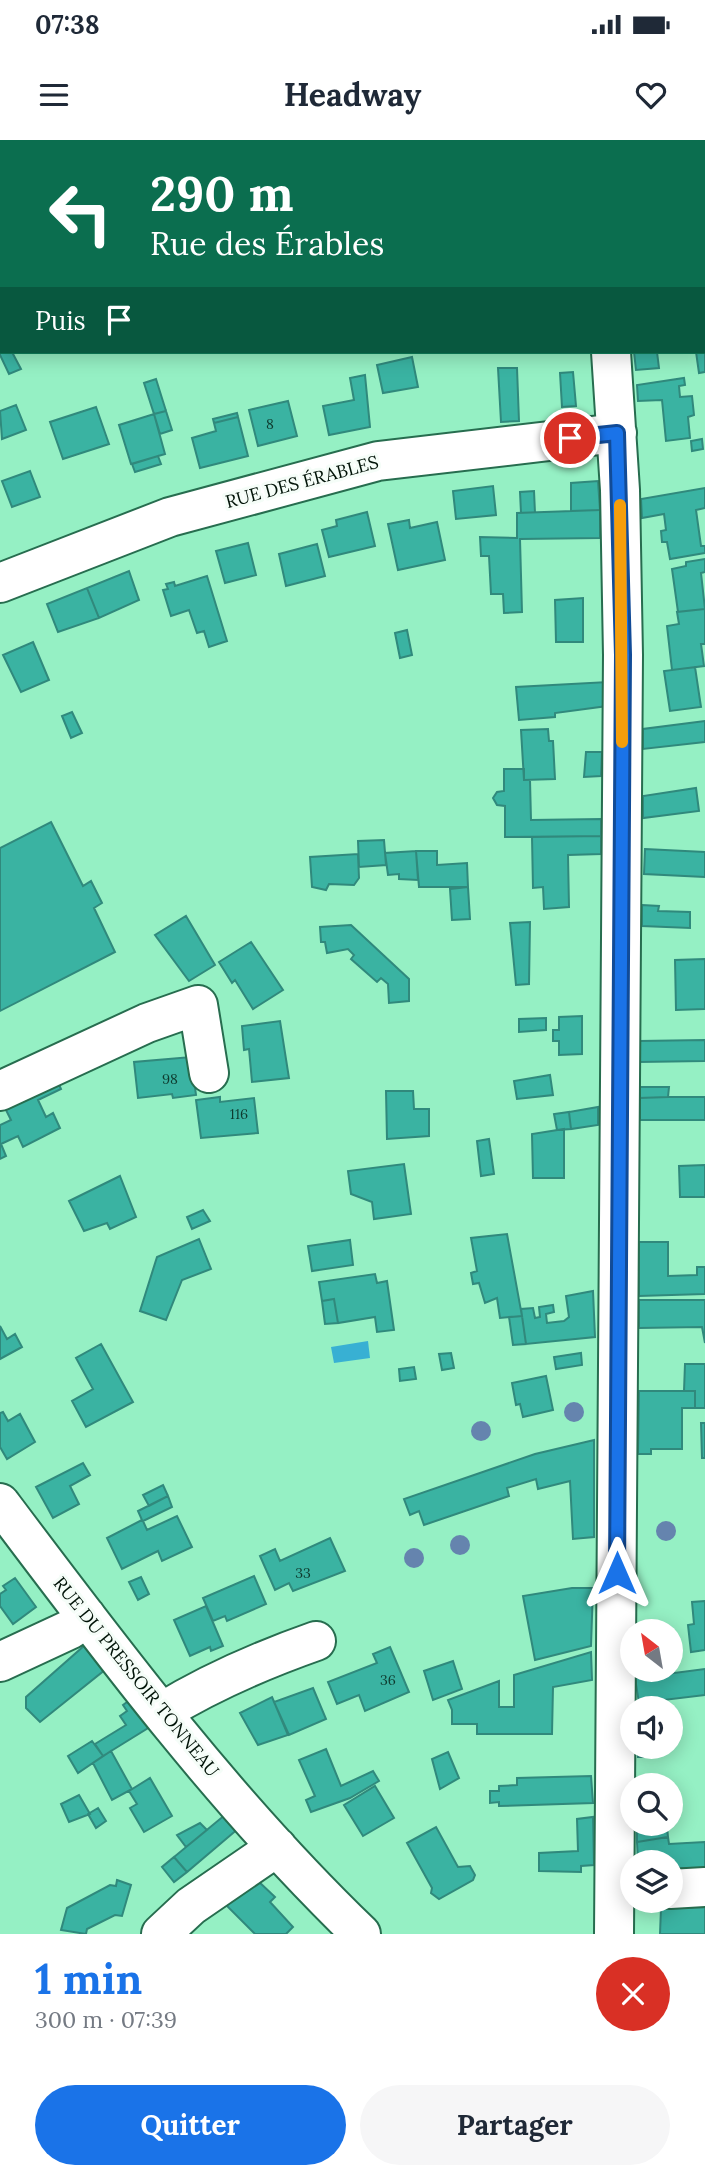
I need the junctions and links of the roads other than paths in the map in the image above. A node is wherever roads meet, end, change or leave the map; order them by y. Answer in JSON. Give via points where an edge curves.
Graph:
{"nodes":[{"id":1,"x":611,"y":354,"type":"edge"},
{"id":2,"x":617,"y":433,"type":"junction"},
{"id":3,"x":0,"y":583,"type":"edge"},
{"id":4,"x":209,"y":1073,"type":"dead end"},
{"id":5,"x":0,"y":1091,"type":"edge"},
{"id":6,"x":0,"y":1503,"type":"edge"},
{"id":7,"x":86,"y":1616,"type":"junction"},
{"id":8,"x":316,"y":1641,"type":"dead end"},
{"id":9,"x":0,"y":1662,"type":"edge"},
{"id":10,"x":162,"y":1712,"type":"junction"},
{"id":11,"x":277,"y":1847,"type":"junction"},
{"id":12,"x":623,"y":1850,"type":"edge"},
{"id":13,"x":705,"y":1887,"type":"edge"},
{"id":14,"x":683,"y":1888,"type":"edge"},
{"id":15,"x":620,"y":1905,"type":"edge"},
{"id":16,"x":161,"y":1934,"type":"edge"},
{"id":17,"x":361,"y":1934,"type":"edge"},
{"id":18,"x":614,"y":1934,"type":"edge"}],
"edges":[{"from":1,"to":2,"type":"street"},
{"from":2,"to":3,"type":"street","name":"RUE DES ÉRABLES","via":[[378,461],[170,517]]},
{"from":2,"to":12,"type":"street","via":[[623,655]]},
{"from":4,"to":5,"type":"street","via":[[198,1005],[147,1023]]},
{"from":6,"to":7,"type":"street","name":"RUE DU PRESSOIR TONNEAU"},
{"from":7,"to":9,"type":"street","via":[[71,1629]]},
{"from":7,"to":10,"type":"street","name":"RUE DU PRESSOIR TONNEAU"},
{"from":8,"to":10,"type":"street","via":[[262,1660]]},
{"from":10,"to":11,"type":"street","name":"RUE DU PRESSOIR TONNEAU"},
{"from":11,"to":16,"type":"street","via":[[191,1906]]},
{"from":11,"to":17,"type":"street","name":"RUE DU PRESSOIR TONNEAU"},
{"from":13,"to":14,"type":"street"},
{"from":15,"to":18,"type":"street"}]}
